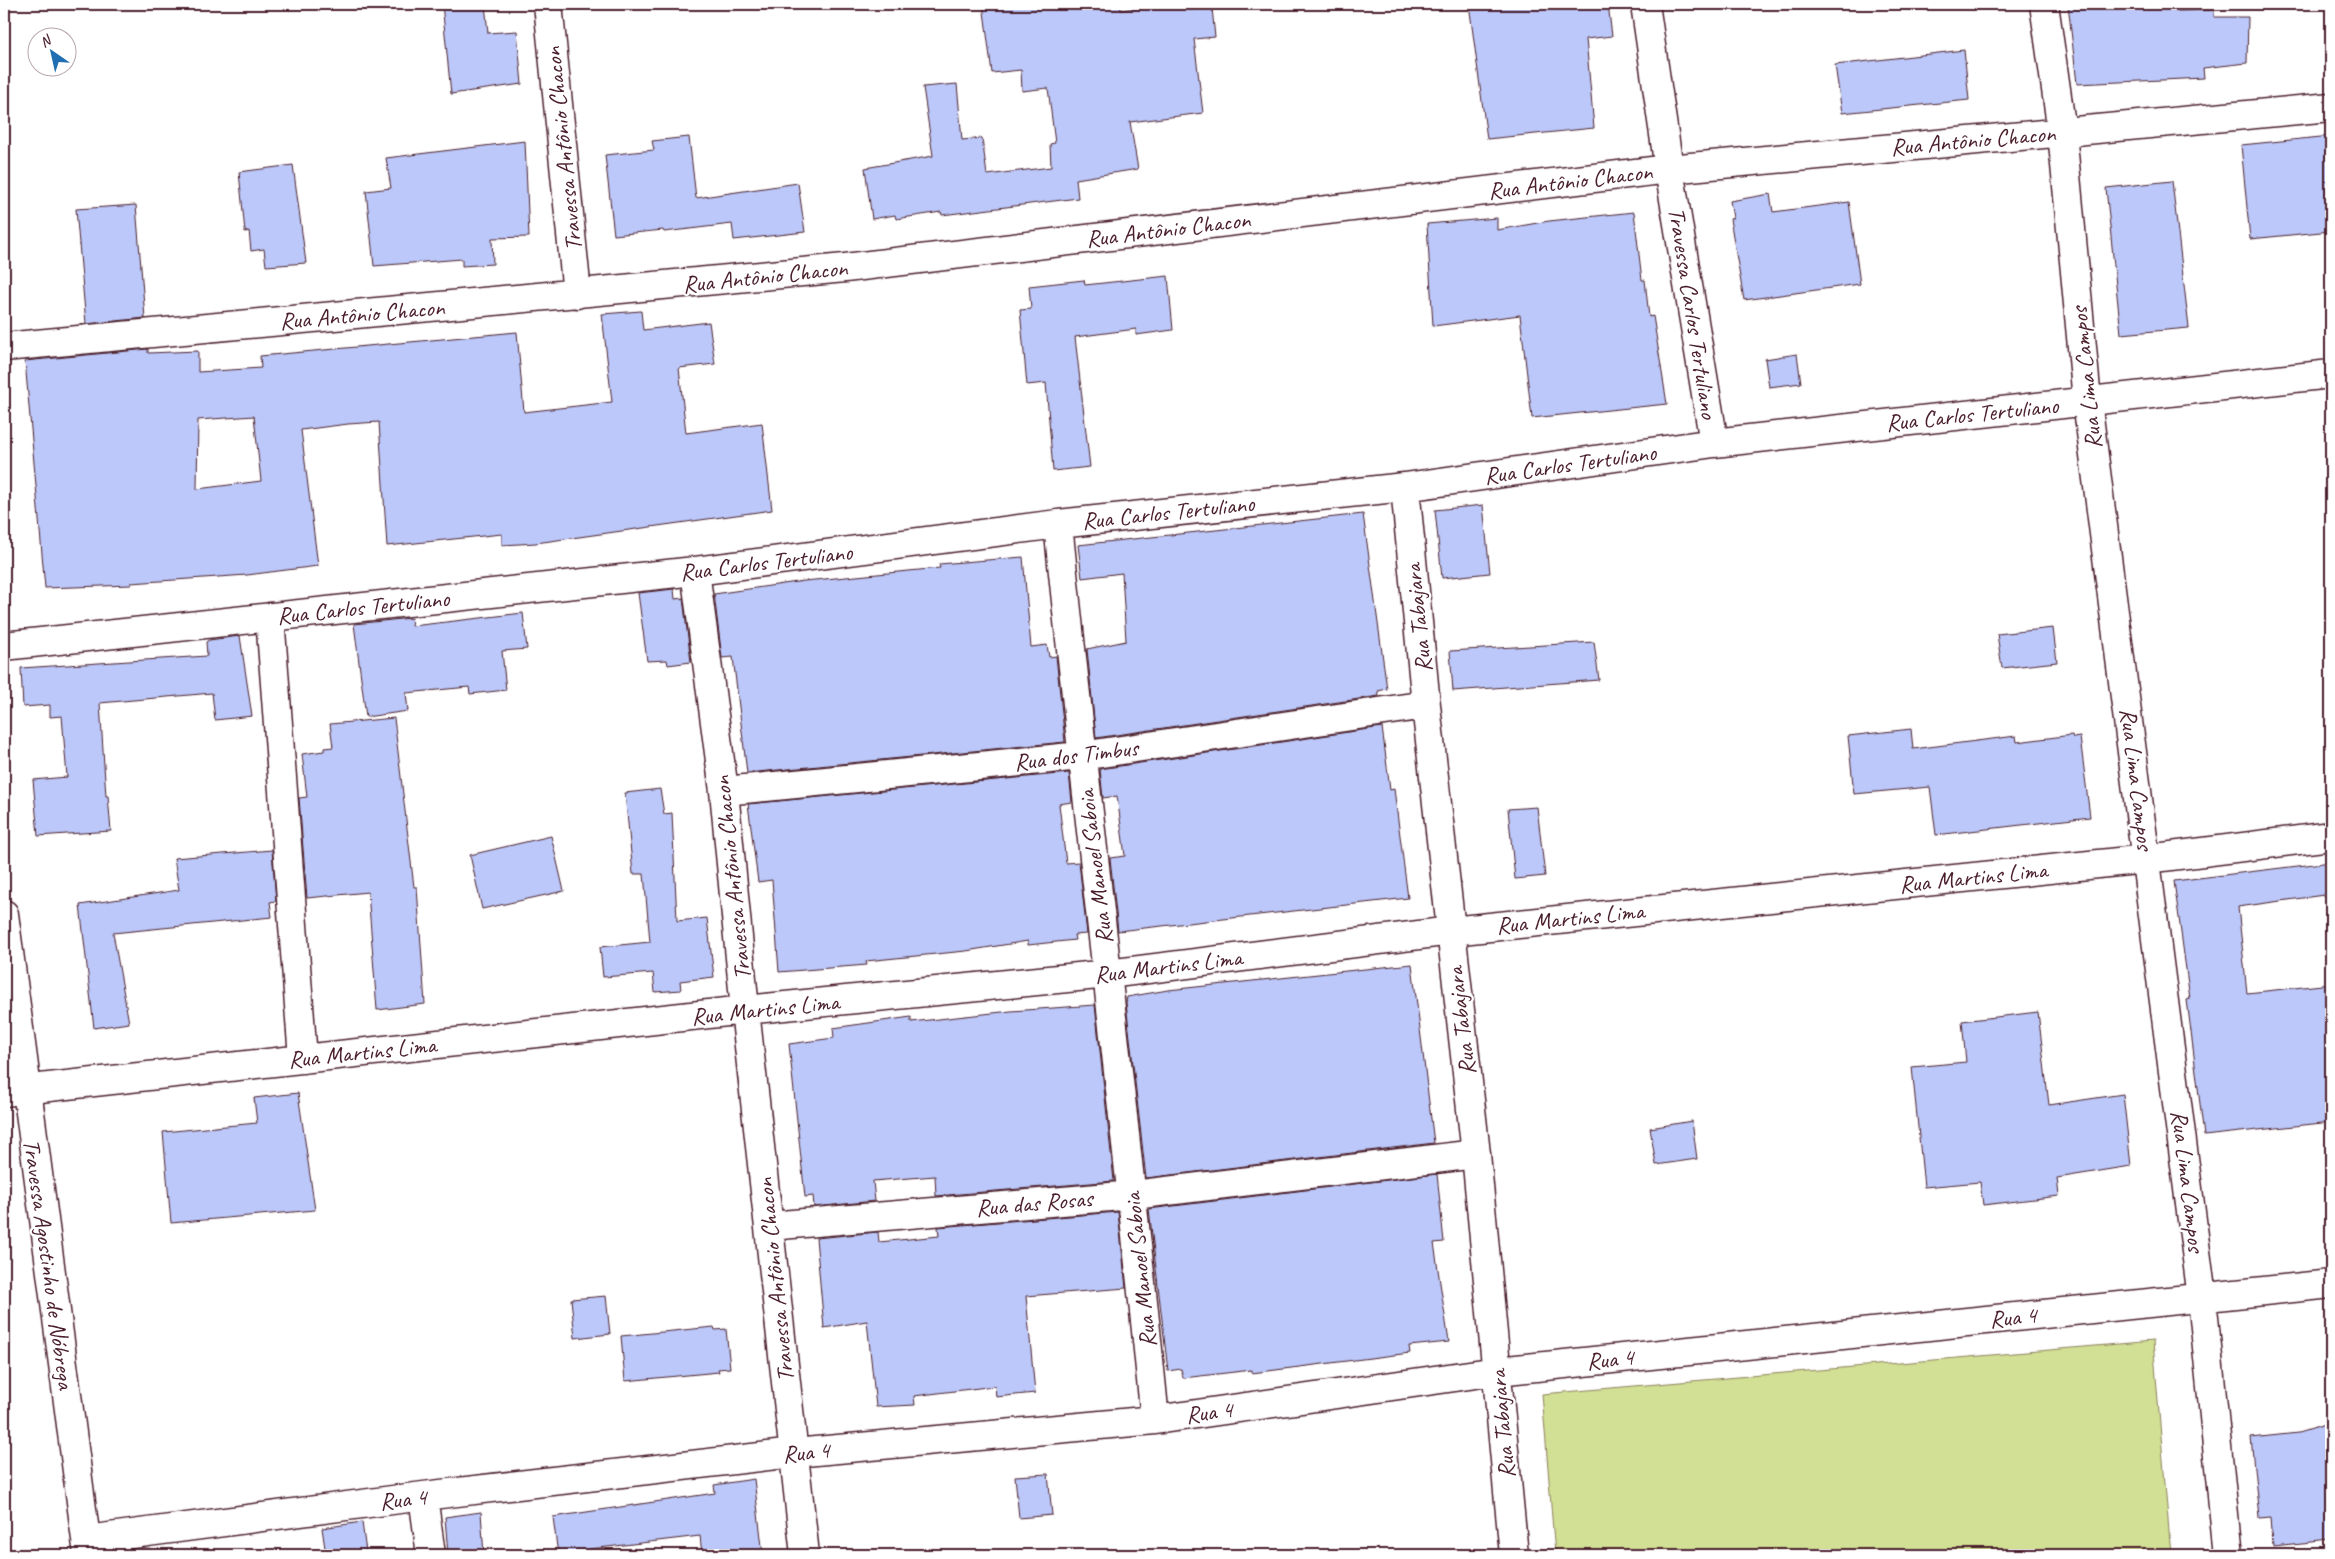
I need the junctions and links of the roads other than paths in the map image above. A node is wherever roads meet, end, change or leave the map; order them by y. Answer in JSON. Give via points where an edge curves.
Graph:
{"nodes":[{"id":1,"x":548,"y":4,"type":"edge"},
{"id":2,"x":1645,"y":4,"type":"edge"},
{"id":3,"x":2044,"y":4,"type":"edge"},
{"id":4,"x":2331,"y":107,"type":"edge"},
{"id":5,"x":2062,"y":132,"type":"junction"},
{"id":6,"x":1669,"y":169,"type":"junction"},
{"id":7,"x":577,"y":294,"type":"junction"},
{"id":8,"x":4,"y":347,"type":"edge"},
{"id":9,"x":2331,"y":374,"type":"edge"},
{"id":10,"x":2087,"y":401,"type":"junction"},
{"id":11,"x":1714,"y":443,"type":"junction"},
{"id":12,"x":1405,"y":487,"type":"junction"},
{"id":13,"x":1058,"y":524,"type":"junction"},
{"id":14,"x":695,"y":571,"type":"junction"},
{"id":15,"x":270,"y":617,"type":"junction"},
{"id":16,"x":4,"y":646,"type":"edge"},
{"id":17,"x":1426,"y":705,"type":"junction"},
{"id":18,"x":1081,"y":756,"type":"junction"},
{"id":19,"x":724,"y":792,"type":"junction"},
{"id":20,"x":2331,"y":836,"type":"edge"},
{"id":21,"x":2147,"y":859,"type":"junction"},
{"id":22,"x":4,"y":914,"type":"edge"},
{"id":23,"x":1451,"y":930,"type":"junction"},
{"id":24,"x":1108,"y":974,"type":"junction"},
{"id":25,"x":744,"y":1010,"type":"junction"},
{"id":26,"x":303,"y":1059,"type":"junction"},
{"id":27,"x":14,"y":1090,"type":"edge"},
{"id":28,"x":1476,"y":1154,"type":"junction"},
{"id":29,"x":1133,"y":1195,"type":"junction"},
{"id":30,"x":769,"y":1226,"type":"junction"},
{"id":31,"x":2331,"y":1284,"type":"edge"},
{"id":32,"x":2202,"y":1298,"type":"junction"},
{"id":33,"x":1497,"y":1371,"type":"junction"},
{"id":34,"x":1155,"y":1420,"type":"junction"},
{"id":35,"x":794,"y":1453,"type":"junction"},
{"id":36,"x":423,"y":1496,"type":"junction"},
{"id":37,"x":87,"y":1548,"type":"edge"},
{"id":38,"x":431,"y":1555,"type":"edge"},
{"id":39,"x":805,"y":1555,"type":"edge"},
{"id":40,"x":1514,"y":1555,"type":"edge"},
{"id":41,"x":2228,"y":1555,"type":"edge"}],
"edges":[{"from":1,"to":7,"type":"street","name":"Travessa Antônio Chacon"},
{"from":2,"to":6,"type":"street","name":"Travessa Carlos Tertuliano"},
{"from":3,"to":5,"type":"street","name":"Rua Lima Campos"},
{"from":4,"to":5,"type":"street","name":"Rua Antônio Chacon"},
{"from":5,"to":6,"type":"street","name":"Rua Antônio Chacon"},
{"from":5,"to":10,"type":"street","name":"Rua Lima Campos"},
{"from":6,"to":7,"type":"street","name":"Rua Antônio Chacon","via":[[855,267]]},
{"from":6,"to":11,"type":"street","name":"Travessa Carlos Tertuliano"},
{"from":7,"to":8,"type":"street","name":"Rua Antônio Chacon"},
{"from":9,"to":10,"type":"street","name":"Rua Carlos Tertuliano"},
{"from":10,"to":11,"type":"street","name":"Rua Carlos Tertuliano"},
{"from":10,"to":21,"type":"street","name":"Rua Lima Campos"},
{"from":11,"to":12,"type":"street","name":"Rua Carlos Tertuliano"},
{"from":12,"to":13,"type":"street","name":"Rua Carlos Tertuliano"},
{"from":12,"to":17,"type":"street","name":"Rua Tabajara"},
{"from":13,"to":14,"type":"street","name":"Rua Carlos Tertuliano"},
{"from":13,"to":18,"type":"street","name":"Rua Manoel Saboia"},
{"from":14,"to":15,"type":"street","name":"Rua Carlos Tertuliano"},
{"from":14,"to":19,"type":"street","name":"Travessa Antônio Chacon"},
{"from":15,"to":16,"type":"street","name":"Rua Carlos Tertuliano"},
{"from":15,"to":26,"type":"street"},
{"from":17,"to":18,"type":"street","name":"Rua dos Timbus"},
{"from":17,"to":23,"type":"street","name":"Rua Tabajara"},
{"from":18,"to":19,"type":"street","name":"Rua dos Timbus"},
{"from":18,"to":24,"type":"street","name":"Rua Manoel Saboia"},
{"from":19,"to":25,"type":"street","name":"Travessa Antônio Chacon"},
{"from":20,"to":21,"type":"street","name":"Rua Martins Lima"},
{"from":21,"to":23,"type":"street","name":"Rua Martins Lima"},
{"from":21,"to":32,"type":"street","name":"Rua Lima Campos"},
{"from":22,"to":27,"type":"street","name":"Travessa Agostinho de Nóbrega"},
{"from":23,"to":24,"type":"street","name":"Rua Martins Lima"},
{"from":23,"to":28,"type":"street","name":"Rua Tabajara"},
{"from":24,"to":25,"type":"street","name":"Rua Martins Lima"},
{"from":24,"to":29,"type":"street","name":"Rua Manoel Saboia"},
{"from":25,"to":26,"type":"street","name":"Rua Martins Lima"},
{"from":25,"to":30,"type":"street","name":"Travessa Antônio Chacon"},
{"from":26,"to":27,"type":"street","name":"Rua Martins Lima"},
{"from":27,"to":37,"type":"street","name":"Travessa Agostinho de Nóbrega"},
{"from":28,"to":29,"type":"street","name":"Rua das Rosas"},
{"from":28,"to":33,"type":"street","name":"Rua Tabajara"},
{"from":29,"to":30,"type":"street","name":"Rua das Rosas"},
{"from":29,"to":34,"type":"street","name":"Rua Manoel Saboia"},
{"from":30,"to":35,"type":"street","name":"Travessa Antônio Chacon"},
{"from":31,"to":32,"type":"street","name":"Rua 4"},
{"from":32,"to":33,"type":"street","name":"Rua 4"},
{"from":32,"to":41,"type":"street","name":"Rua Lima Campos"},
{"from":33,"to":34,"type":"street","name":"Rua 4"},
{"from":33,"to":40,"type":"street","name":"Rua Tabajara"},
{"from":34,"to":35,"type":"street","name":"Rua 4"},
{"from":35,"to":36,"type":"street","name":"Rua 4"},
{"from":35,"to":39,"type":"street","name":"Travessa Antônio Chacon"},
{"from":36,"to":37,"type":"street","name":"Rua 4"},
{"from":36,"to":38,"type":"street"}]}
